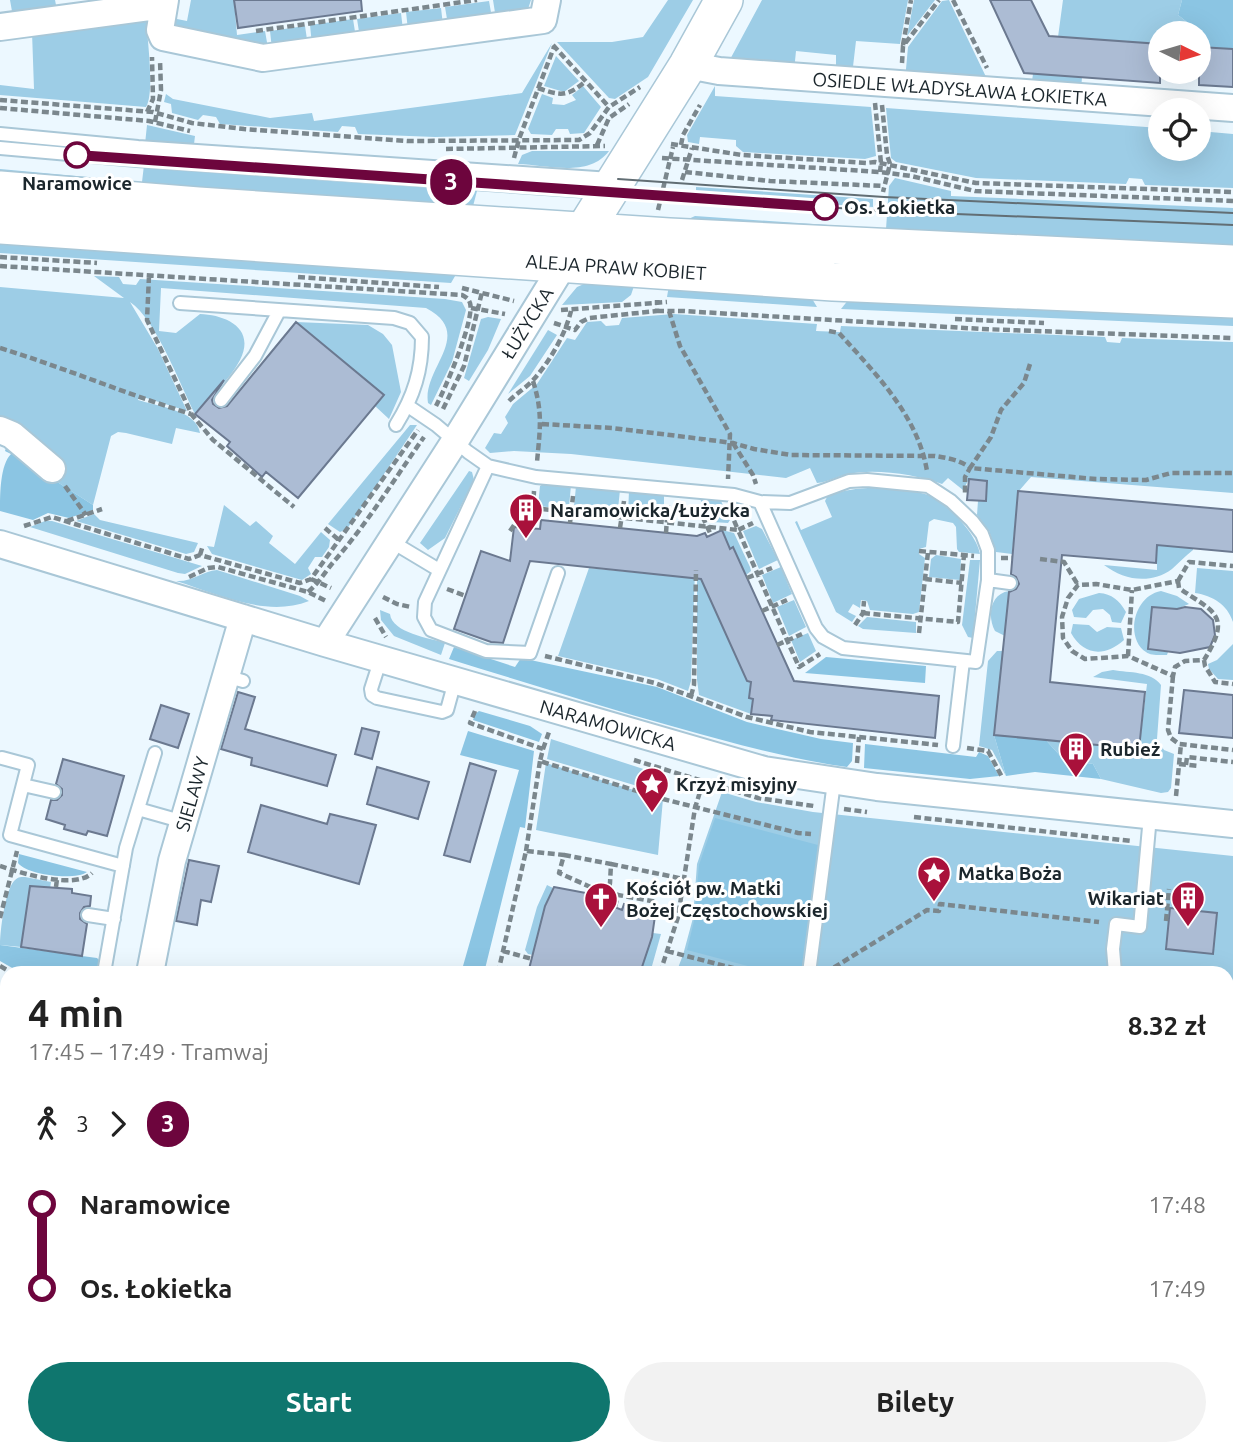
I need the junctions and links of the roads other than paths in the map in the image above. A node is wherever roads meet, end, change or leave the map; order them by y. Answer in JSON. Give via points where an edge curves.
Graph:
{"nodes":[{"id":1,"x":724,"y":0,"type":"edge"},
{"id":2,"x":165,"y":2,"type":"edge"},
{"id":3,"x":545,"y":10,"type":"edge"},
{"id":4,"x":0,"y":27,"type":"edge"},
{"id":5,"x":704,"y":68,"type":"junction"},
{"id":6,"x":1233,"y":108,"type":"edge"},
{"id":7,"x":0,"y":134,"type":"edge"},
{"id":8,"x":0,"y":148,"type":"edge"},
{"id":9,"x":614,"y":173,"type":"junction"},
{"id":10,"x":0,"y":190,"type":"edge"},
{"id":11,"x":0,"y":225,"type":"edge"},
{"id":12,"x":584,"y":231,"type":"junction"},
{"id":13,"x":565,"y":262,"type":"junction"},
{"id":14,"x":1233,"y":264,"type":"edge"},
{"id":15,"x":1233,"y":299,"type":"edge"},
{"id":16,"x":180,"y":303,"type":"dead end"},
{"id":17,"x":279,"y":311,"type":"junction"},
{"id":18,"x":221,"y":400,"type":"dead end"},
{"id":19,"x":408,"y":406,"type":"junction"},
{"id":20,"x":397,"y":425,"type":"dead end"},
{"id":21,"x":0,"y":430,"type":"edge"},
{"id":22,"x":455,"y":441,"type":"junction"},
{"id":23,"x":488,"y":466,"type":"junction"},
{"id":24,"x":52,"y":469,"type":"road end"},
{"id":25,"x":760,"y":502,"type":"junction"},
{"id":26,"x":389,"y":540,"type":"junction"},
{"id":27,"x":0,"y":544,"type":"edge"},
{"id":28,"x":439,"y":570,"type":"junction"},
{"id":29,"x":558,"y":573,"type":"dead end"},
{"id":30,"x":988,"y":580,"type":"junction"},
{"id":31,"x":1010,"y":583,"type":"dead end"},
{"id":32,"x":243,"y":618,"type":"junction"},
{"id":33,"x":325,"y":643,"type":"junction"},
{"id":34,"x":380,"y":658,"type":"junction"},
{"id":35,"x":963,"y":660,"type":"junction"},
{"id":36,"x":455,"y":681,"type":"junction"},
{"id":37,"x":953,"y":746,"type":"road end"},
{"id":38,"x":155,"y":753,"type":"dead end"},
{"id":39,"x":2,"y":758,"type":"dead end"},
{"id":40,"x":845,"y":776,"type":"junction"},
{"id":41,"x":23,"y":785,"type":"junction"},
{"id":42,"x":54,"y":792,"type":"dead end"},
{"id":43,"x":138,"y":809,"type":"junction"},
{"id":44,"x":1150,"y":816,"type":"junction"},
{"id":45,"x":184,"y":822,"type":"junction"},
{"id":46,"x":1233,"y":824,"type":"edge"},
{"id":47,"x":10,"y":835,"type":"edge"},
{"id":48,"x":123,"y":866,"type":"junction"},
{"id":49,"x":88,"y":915,"type":"dead end"},
{"id":50,"x":114,"y":919,"type":"junction"},
{"id":51,"x":105,"y":966,"type":"edge"},
{"id":52,"x":151,"y":966,"type":"edge"},
{"id":53,"x":811,"y":966,"type":"edge"},
{"id":54,"x":1114,"y":966,"type":"edge"}],
"edges":[{"from":1,"to":5,"type":"street","name":"ŁUŻYCKA"},
{"from":2,"to":3,"type":"street","via":[[163,37],[263,58]]},
{"from":2,"to":4,"type":"street"},
{"from":5,"to":6,"type":"street","name":"OSIEDLE WŁADYSŁAWA ŁOKIETKA"},
{"from":5,"to":9,"type":"street","name":"ŁUŻYCKA"},
{"from":7,"to":9,"type":"lane","via":[[138,147]]},
{"from":8,"to":9,"type":"lane","via":[[151,161]]},
{"from":9,"to":12,"type":"street","name":"ŁUŻYCKA"},
{"from":10,"to":12,"type":"street","name":"ALEJA PRAW KOBIET"},
{"from":11,"to":13,"type":"street","name":"ALEJA PRAW KOBIET"},
{"from":12,"to":13,"type":"street","name":"ŁUŻYCKA"},
{"from":12,"to":14,"type":"street","name":"ALEJA PRAW KOBIET"},
{"from":13,"to":15,"type":"street","name":"ALEJA PRAW KOBIET","via":[[833,282]]},
{"from":13,"to":22,"type":"street","name":"ŁUŻYCKA"},
{"from":16,"to":17,"type":"lane"},
{"from":17,"to":18,"type":"lane","via":[[255,356]]},
{"from":17,"to":19,"type":"lane","via":[[394,318],[410,323],[422,337],[422,362]]},
{"from":19,"to":20,"type":"lane"},
{"from":19,"to":22,"type":"lane"},
{"from":21,"to":24,"type":"street"},
{"from":22,"to":23,"type":"lane"},
{"from":22,"to":26,"type":"street","name":"ŁUŻYCKA"},
{"from":23,"to":25,"type":"lane","via":[[536,477],[727,494]]},
{"from":23,"to":28,"type":"lane"},
{"from":25,"to":30,"type":"lane","via":[[790,503],[849,481],[928,486],[951,501],[982,534],[988,550]]},
{"from":25,"to":35,"type":"lane","via":[[823,637],[843,648]]},
{"from":26,"to":28,"type":"lane"},
{"from":26,"to":33,"type":"street","name":"ŁUŻYCKA"},
{"from":27,"to":32,"type":"street","name":"NARAMOWICKA"},
{"from":28,"to":29,"type":"lane","via":[[424,609],[431,630],[486,651],[530,653]]},
{"from":30,"to":31,"type":"lane"},
{"from":30,"to":35,"type":"lane","via":[[976,662]]},
{"from":32,"to":33,"type":"street","name":"NARAMOWICKA"},
{"from":32,"to":45,"type":"street","name":"SIELAWY","via":[[234,679]]},
{"from":33,"to":34,"type":"street","name":"NARAMOWICKA"},
{"from":34,"to":36,"type":"street","name":"NARAMOWICKA"},
{"from":34,"to":36,"type":"lane","via":[[371,690],[377,698],[442,712],[447,710]]},
{"from":35,"to":37,"type":"lane"},
{"from":36,"to":40,"type":"street","name":"NARAMOWICKA","via":[[781,774]]},
{"from":38,"to":43,"type":"lane"},
{"from":39,"to":41,"type":"lane","via":[[28,765]]},
{"from":40,"to":44,"type":"street","name":"NARAMOWICKA"},
{"from":40,"to":53,"type":"lane","via":[[826,835]]},
{"from":41,"to":42,"type":"lane"},
{"from":41,"to":47,"type":"lane"},
{"from":43,"to":45,"type":"lane"},
{"from":43,"to":48,"type":"lane"},
{"from":44,"to":46,"type":"street","name":"NARAMOWICKA"},
{"from":44,"to":54,"type":"lane","via":[[1140,927],[1116,924]]},
{"from":45,"to":52,"type":"street","name":"SIELAWY"},
{"from":47,"to":48,"type":"lane"},
{"from":48,"to":50,"type":"lane"},
{"from":49,"to":50,"type":"lane"},
{"from":50,"to":51,"type":"lane"}]}
